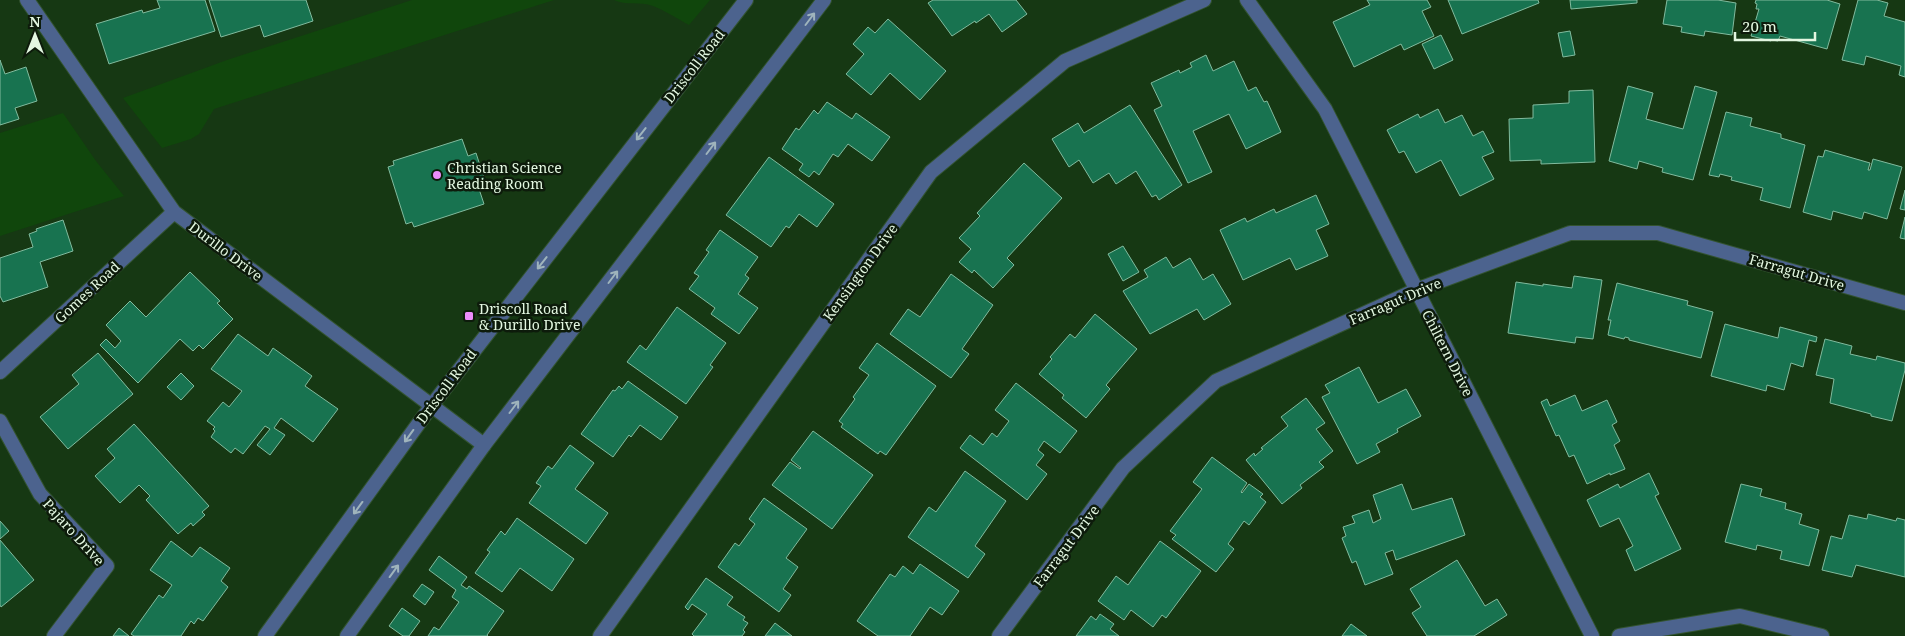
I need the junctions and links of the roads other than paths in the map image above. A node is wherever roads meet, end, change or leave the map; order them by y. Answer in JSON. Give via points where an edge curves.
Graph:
{"nodes":[{"id":1,"x":27,"y":0,"type":"edge"},
{"id":2,"x":746,"y":0,"type":"edge"},
{"id":3,"x":824,"y":0,"type":"edge"},
{"id":4,"x":1204,"y":0,"type":"edge"},
{"id":5,"x":1247,"y":0,"type":"edge"},
{"id":6,"x":174,"y":212,"type":"junction"},
{"id":7,"x":1416,"y":290,"type":"junction"},
{"id":8,"x":1905,"y":303,"type":"edge"},
{"id":9,"x":0,"y":372,"type":"edge"},
{"id":10,"x":432,"y":405,"type":"junction"},
{"id":11,"x":0,"y":421,"type":"edge"},
{"id":12,"x":484,"y":446,"type":"junction"},
{"id":13,"x":54,"y":636,"type":"edge"},
{"id":14,"x":265,"y":636,"type":"edge"},
{"id":15,"x":347,"y":636,"type":"edge"},
{"id":16,"x":600,"y":636,"type":"edge"},
{"id":17,"x":999,"y":636,"type":"edge"},
{"id":18,"x":1592,"y":636,"type":"edge"},
{"id":19,"x":1619,"y":636,"type":"edge"},
{"id":20,"x":1822,"y":636,"type":"edge"}],
"edges":[{"from":1,"to":6,"type":"street","name":"Durillo Drive"},
{"from":2,"to":10,"type":"street","name":"Driscoll Road","one_way":true},
{"from":12,"to":3,"type":"street","one_way":true},
{"from":4,"to":16,"type":"street","name":"Kensington Drive","via":[[1064,61],[931,172]]},
{"from":5,"to":7,"type":"street","name":"Chiltern Drive","via":[[1325,109]]},
{"from":6,"to":9,"type":"street","name":"Gomes Road"},
{"from":6,"to":10,"type":"street","name":"Durillo Drive"},
{"from":7,"to":8,"type":"street","name":"Farragut Drive","via":[[1570,233],[1658,233]]},
{"from":7,"to":17,"type":"street","name":"Farragut Drive","via":[[1216,381],[1124,468]]},
{"from":7,"to":18,"type":"street","name":"Chiltern Drive"},
{"from":10,"to":12,"type":"street","name":"Durillo Drive"},
{"from":10,"to":14,"type":"street","name":"Driscoll Road","one_way":true},
{"from":11,"to":13,"type":"street","name":"Pajaro Drive","via":[[40,494],[107,566]]},
{"from":15,"to":12,"type":"street","one_way":true},
{"from":19,"to":20,"type":"street","via":[[1740,616]]}]}
